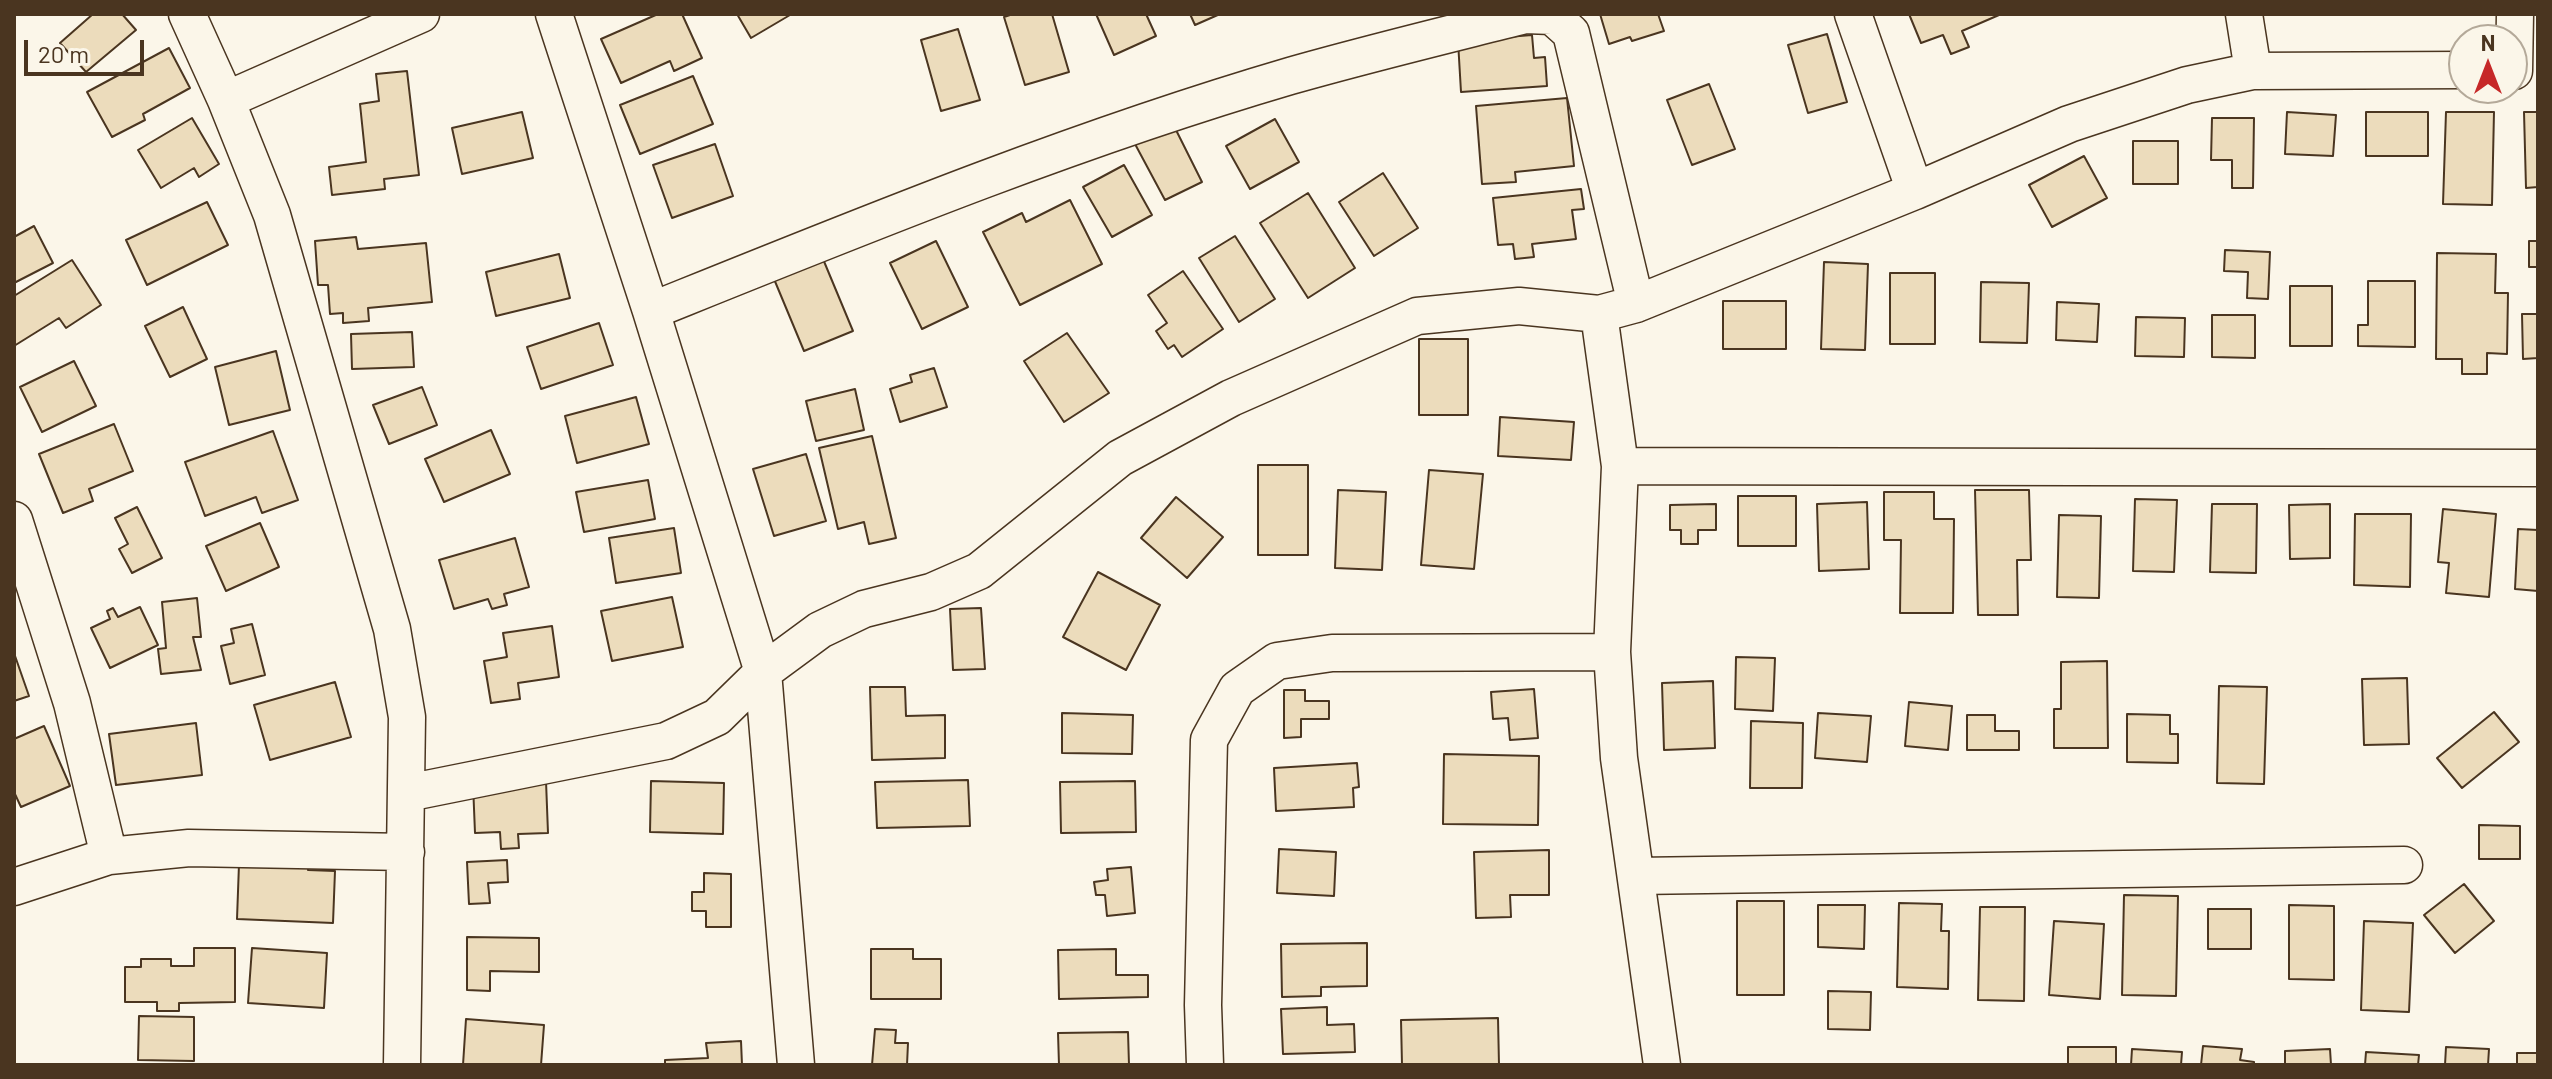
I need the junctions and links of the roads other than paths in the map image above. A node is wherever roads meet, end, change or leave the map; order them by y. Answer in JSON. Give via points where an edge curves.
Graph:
{"nodes":[{"id":1,"x":187,"y":14,"type":"edge"},
{"id":2,"x":421,"y":14,"type":"edge"},
{"id":3,"x":554,"y":14,"type":"edge"},
{"id":4,"x":1853,"y":14,"type":"edge"},
{"id":5,"x":2244,"y":14,"type":"edge"},
{"id":6,"x":2448,"y":70,"type":"edge"},
{"id":7,"x":2253,"y":71,"type":"junction"},
{"id":8,"x":226,"y":100,"type":"junction"},
{"id":9,"x":1915,"y":191,"type":"junction"},
{"id":10,"x":1636,"y":304,"type":"junction"},
{"id":11,"x":651,"y":311,"type":"junction"},
{"id":12,"x":1599,"y":314,"type":"junction"},
{"id":13,"x":1620,"y":466,"type":"junction"},
{"id":14,"x":2538,"y":468,"type":"edge"},
{"id":15,"x":14,"y":520,"type":"edge"},
{"id":16,"x":1612,"y":652,"type":"junction"},
{"id":17,"x":763,"y":672,"type":"junction"},
{"id":18,"x":407,"y":793,"type":"junction"},
{"id":19,"x":406,"y":852,"type":"junction"},
{"id":20,"x":109,"y":856,"type":"junction"},
{"id":21,"x":2404,"y":865,"type":"dead end"},
{"id":22,"x":1636,"y":876,"type":"junction"},
{"id":23,"x":14,"y":887,"type":"edge"},
{"id":24,"x":402,"y":1065,"type":"edge"},
{"id":25,"x":796,"y":1065,"type":"edge"},
{"id":26,"x":1205,"y":1065,"type":"edge"},
{"id":27,"x":1662,"y":1065,"type":"edge"}],
"edges":[{"from":1,"to":8,"type":"street"},
{"from":2,"to":8,"type":"street"},
{"from":3,"to":11,"type":"street"},
{"from":4,"to":9,"type":"street"},
{"from":5,"to":7,"type":"street"},
{"from":6,"to":7,"type":"street"},
{"from":7,"to":9,"type":"street","via":[[2187,85],[2069,124]]},
{"from":8,"to":18,"type":"street","via":[[272,215],[392,629],[407,717]]},
{"from":9,"to":10,"type":"street"},
{"from":10,"to":11,"type":"street","via":[[1571,33],[1552,16],[1525,15],[1290,76],[1103,137],[928,199]]},
{"from":10,"to":12,"type":"street"},
{"from":11,"to":17,"type":"street"},
{"from":12,"to":13,"type":"street"},
{"from":12,"to":17,"type":"street","via":[[1519,306],[1417,316],[1231,398],[1134,450],[979,571],[931,592],[864,609],[820,630]]},
{"from":13,"to":14,"type":"street"},
{"from":13,"to":16,"type":"street"},
{"from":15,"to":20,"type":"street","via":[[72,703]]},
{"from":16,"to":22,"type":"street","via":[[1619,758]]},
{"from":16,"to":26,"type":"street","via":[[1332,653],[1277,661],[1237,689],[1209,740]]},
{"from":17,"to":18,"type":"street","via":[[717,717],[666,741]]},
{"from":17,"to":25,"type":"street"},
{"from":18,"to":19,"type":"street"},
{"from":19,"to":20,"type":"street","via":[[189,848]]},
{"from":19,"to":24,"type":"street"},
{"from":20,"to":23,"type":"street"},
{"from":21,"to":22,"type":"street"},
{"from":22,"to":27,"type":"street"}]}
